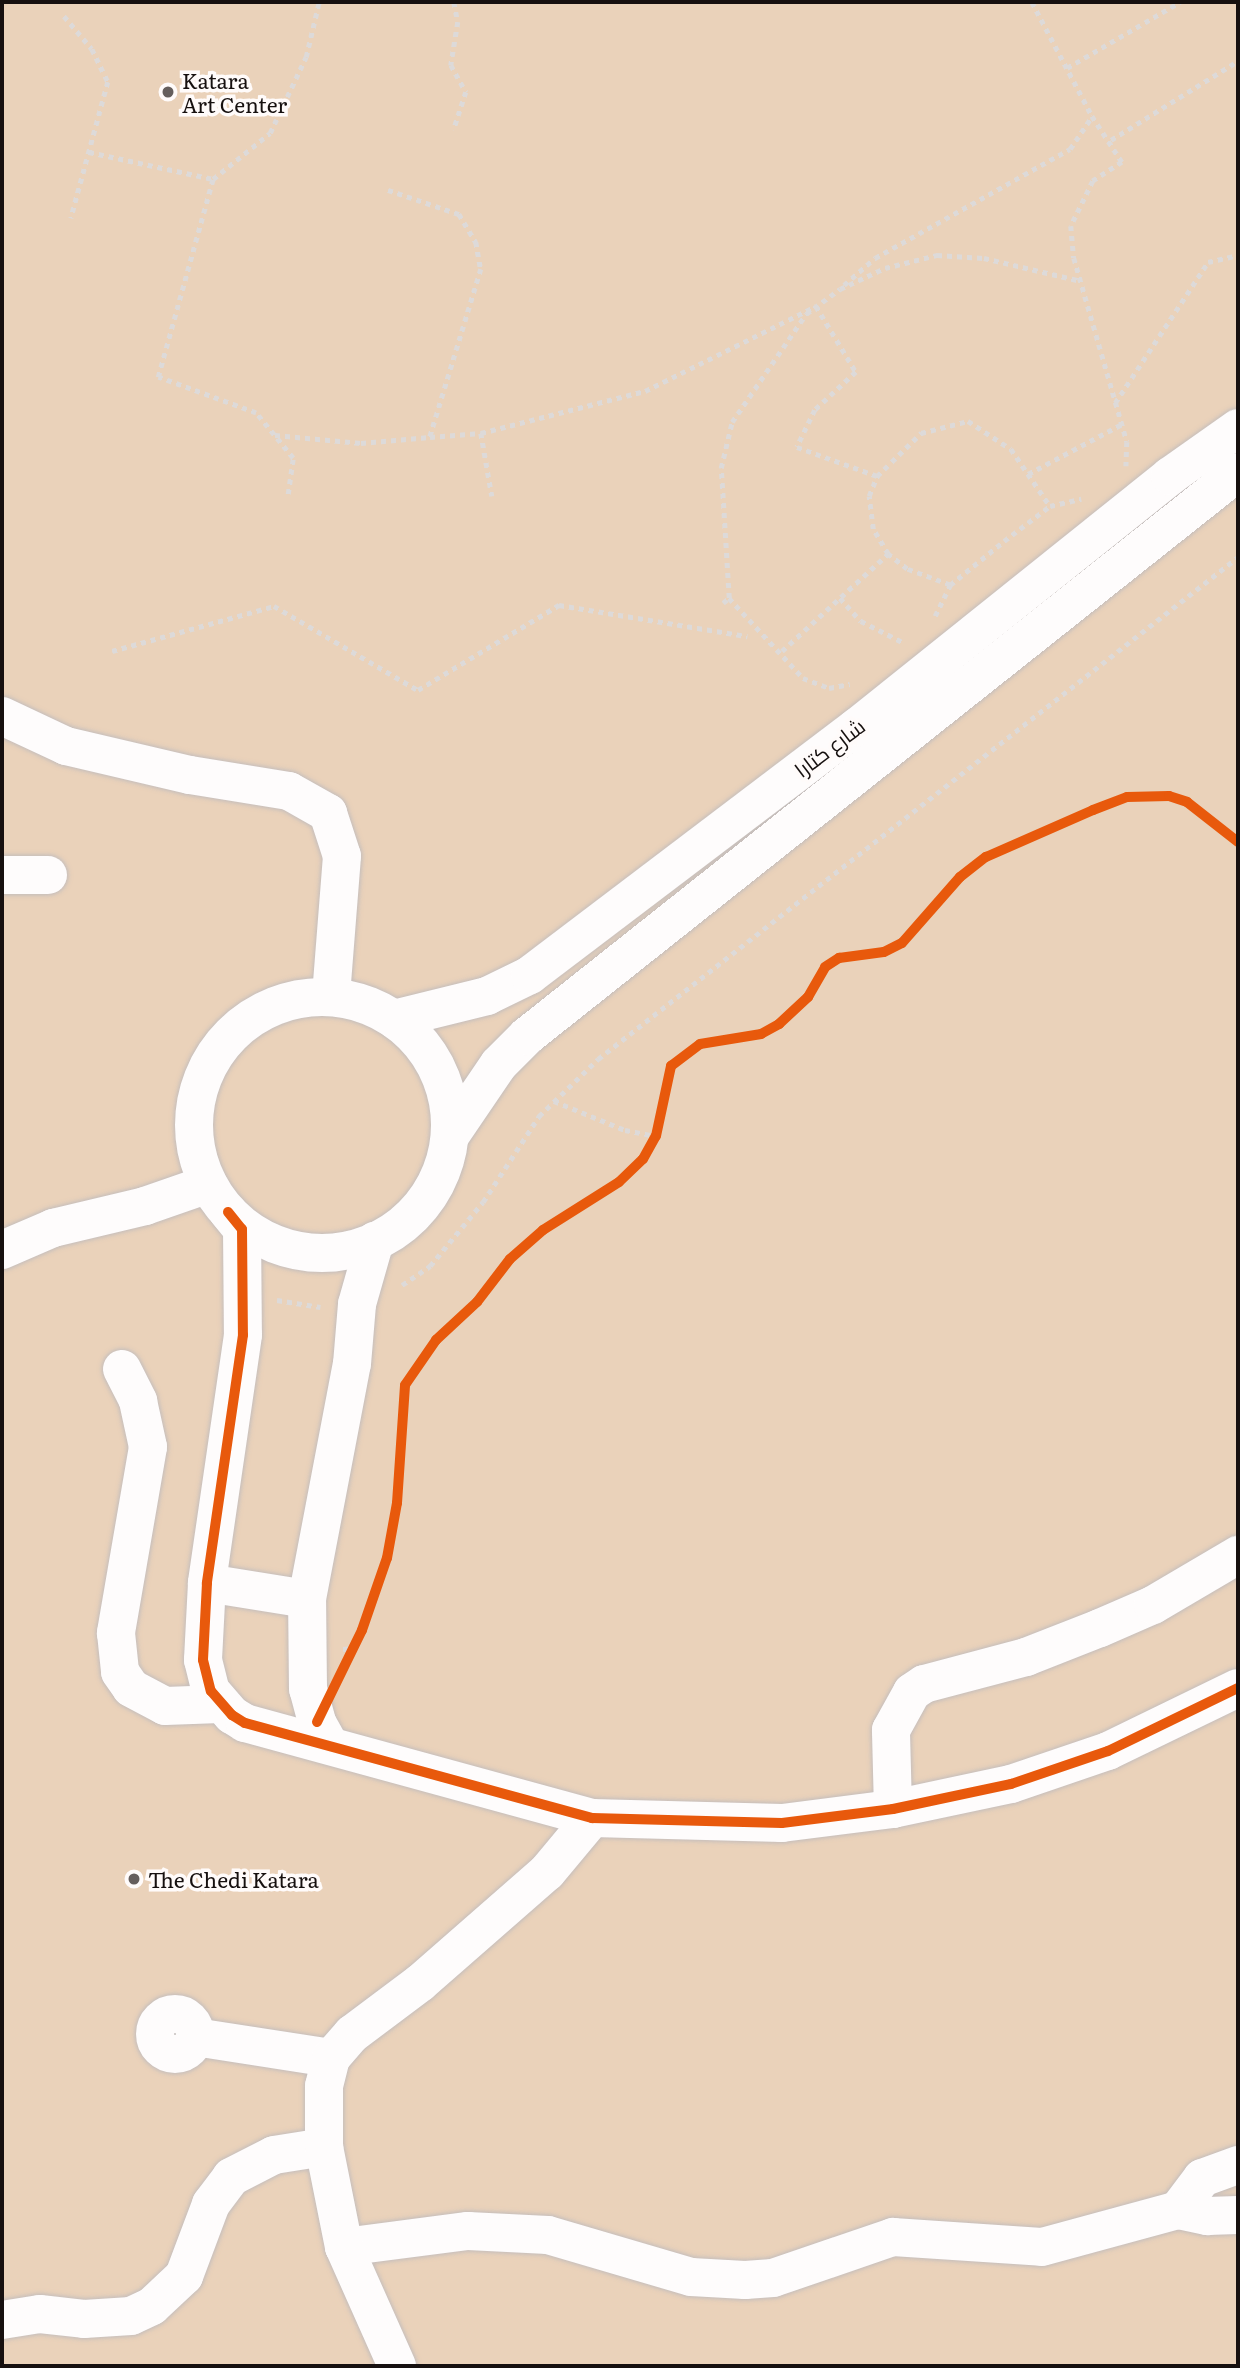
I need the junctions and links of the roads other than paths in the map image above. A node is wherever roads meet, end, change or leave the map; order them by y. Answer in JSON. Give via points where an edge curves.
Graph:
{"nodes":[{"id":1,"x":1238,"y":428,"type":"edge"},
{"id":2,"x":1238,"y":472,"type":"edge"},
{"id":3,"x":2,"y":716,"type":"edge"},
{"id":4,"x":2,"y":875,"type":"edge"},
{"id":5,"x":48,"y":875,"type":"dead end"},
{"id":6,"x":331,"y":997,"type":"junction"},
{"id":7,"x":394,"y":1018,"type":"junction"},
{"id":8,"x":450,"y":1136,"type":"junction"},
{"id":9,"x":218,"y":1198,"type":"junction"},
{"id":10,"x":375,"y":1241,"type":"junction"},
{"id":11,"x":2,"y":1250,"type":"edge"},
{"id":12,"x":122,"y":1369,"type":"dead end"},
{"id":13,"x":1238,"y":1555,"type":"edge"},
{"id":14,"x":208,"y":1583,"type":"junction"},
{"id":15,"x":307,"y":1600,"type":"junction"},
{"id":16,"x":1238,"y":1688,"type":"edge"},
{"id":17,"x":220,"y":1704,"type":"junction"},
{"id":18,"x":329,"y":1744,"type":"junction"},
{"id":19,"x":893,"y":1809,"type":"junction"},
{"id":20,"x":592,"y":1818,"type":"junction"},
{"id":21,"x":195,"y":2037,"type":"dead end"},
{"id":22,"x":331,"y":2057,"type":"junction"},
{"id":23,"x":324,"y":2147,"type":"junction"},
{"id":24,"x":1238,"y":2165,"type":"edge"},
{"id":25,"x":1178,"y":2210,"type":"junction"},
{"id":26,"x":1238,"y":2215,"type":"edge"},
{"id":27,"x":344,"y":2247,"type":"junction"},
{"id":28,"x":2,"y":2320,"type":"edge"},
{"id":29,"x":376,"y":2324,"type":"junction"},
{"id":30,"x":374,"y":2366,"type":"edge"},
{"id":31,"x":397,"y":2366,"type":"edge"}],
"edges":[{"from":1,"to":7,"type":"street","name":"شارع كتارا","via":[[1170,476],[857,727],[530,975],[487,996]]},
{"from":2,"to":8,"type":"street","name":"شارع كتارا","via":[[527,1036],[499,1064]]},
{"from":3,"to":6,"type":"street","via":[[66,746],[190,775],[289,791],[328,813],[342,856]]},
{"from":4,"to":5,"type":"street"},
{"from":6,"to":7,"type":"street","via":[[374,1007]]},
{"from":6,"to":9,"type":"street","via":[[295,1000],[261,1012],[232,1034],[210,1063],[197,1096],[194,1124],[197,1155]]},
{"from":7,"to":8,"type":"street","via":[[420,1041],[438,1069],[448,1101]]},
{"from":8,"to":10,"type":"street","via":[[442,1168],[427,1198],[404,1223]]},
{"from":9,"to":10,"type":"street","via":[[263,1238],[304,1251],[334,1252]]},
{"from":9,"to":11,"type":"street","via":[[145,1206],[53,1228]]},
{"from":9,"to":14,"type":"street","via":[[242,1228],[243,1335]]},
{"from":10,"to":15,"type":"street","via":[[357,1304],[352,1364]]},
{"from":12,"to":17,"type":"street","via":[[138,1401],[148,1447],[116,1633],[120,1672],[139,1694],[165,1706]]},
{"from":13,"to":19,"type":"street","via":[[1153,1605],[1100,1629],[1026,1657],[924,1684],[912,1692],[891,1730]]},
{"from":14,"to":15,"type":"street"},
{"from":14,"to":17,"type":"street","via":[[203,1660],[211,1691]]},
{"from":15,"to":18,"type":"street","via":[[309,1689],[317,1722]]},
{"from":16,"to":19,"type":"street","via":[[1108,1751],[1012,1784]]},
{"from":17,"to":18,"type":"street","via":[[246,1723]]},
{"from":18,"to":20,"type":"street"},
{"from":19,"to":20,"type":"street","via":[[782,1823]]},
{"from":20,"to":22,"type":"street","via":[[533,1885],[352,2034]]},
{"from":21,"to":22,"type":"street"},
{"from":22,"to":23,"type":"street","via":[[324,2086]]},
{"from":23,"to":27,"type":"street"},
{"from":23,"to":28,"type":"street","via":[[274,2155],[231,2177],[211,2204],[184,2276],[152,2306],[131,2316],[84,2319],[40,2314]]},
{"from":24,"to":25,"type":"street","via":[[1202,2178]]},
{"from":25,"to":26,"type":"street","via":[[1206,2216]]},
{"from":25,"to":27,"type":"street","via":[[1042,2247],[893,2237],[772,2278],[745,2280],[691,2277],[548,2235],[468,2231]]},
{"from":27,"to":29,"type":"street"},
{"from":29,"to":30,"type":"street"},
{"from":29,"to":31,"type":"street"}]}
